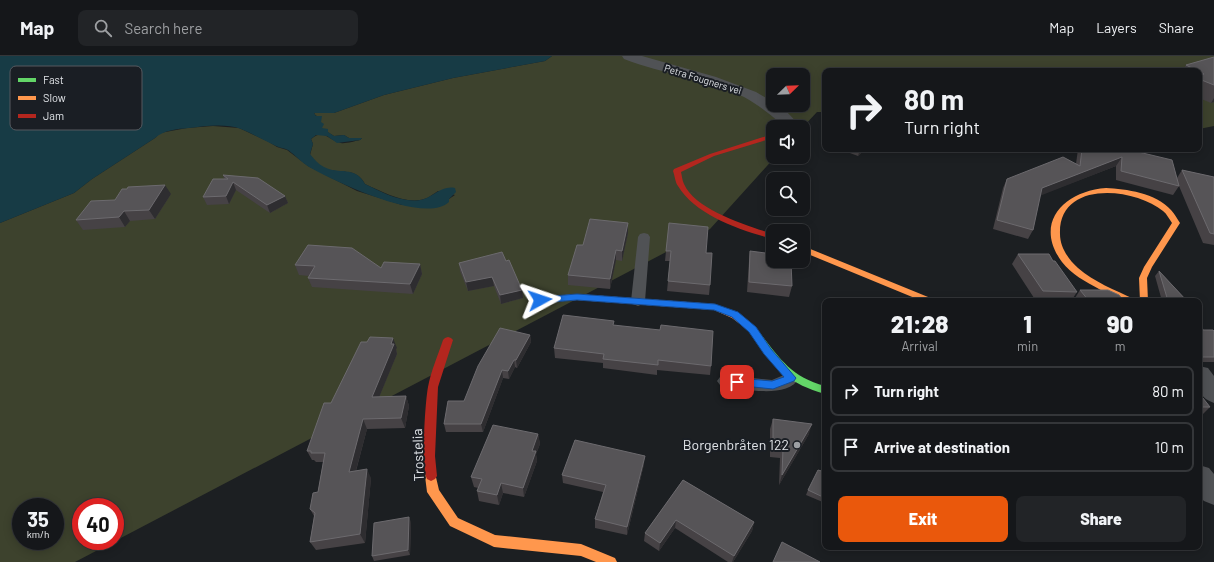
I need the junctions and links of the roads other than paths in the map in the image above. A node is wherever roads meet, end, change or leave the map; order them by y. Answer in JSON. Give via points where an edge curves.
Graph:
{"nodes":[{"id":1,"x":629,"y":56,"type":"edge"},
{"id":2,"x":786,"y":120,"type":"edge"},
{"id":3,"x":766,"y":138,"type":"edge"},
{"id":4,"x":766,"y":234,"type":"edge"},
{"id":5,"x":644,"y":237,"type":"dead end"},
{"id":6,"x":810,"y":253,"type":"edge"},
{"id":7,"x":923,"y":298,"type":"edge"},
{"id":8,"x":1125,"y":298,"type":"edge"},
{"id":9,"x":1144,"y":298,"type":"edge"},
{"id":10,"x":540,"y":300,"type":"dead end"},
{"id":11,"x":638,"y":301,"type":"junction"},
{"id":12,"x":448,"y":340,"type":"dead end"},
{"id":13,"x":791,"y":378,"type":"junction"},
{"id":14,"x":1202,"y":379,"type":"edge"},
{"id":15,"x":725,"y":381,"type":"dead end"},
{"id":16,"x":822,"y":390,"type":"edge"},
{"id":17,"x":1214,"y":394,"type":"edge"},
{"id":18,"x":611,"y":562,"type":"edge"}],
"edges":[{"from":1,"to":2,"type":"street","name":"Petra Fougners vei","via":[[709,78],[745,91],[760,99]]},
{"from":3,"to":4,"type":"street","via":[[716,153],[677,170],[678,183],[682,190],[708,211]]},
{"from":5,"to":11,"type":"lane"},
{"from":6,"to":7,"type":"street"},
{"from":8,"to":9,"type":"street","via":[[1090,281],[1064,259],[1055,238],[1057,216],[1073,199],[1089,191],[1112,190],[1133,194],[1168,211],[1176,223],[1148,266],[1143,278]]},
{"from":10,"to":11,"type":"street","via":[[577,297]]},
{"from":11,"to":13,"type":"street","via":[[715,307],[735,315],[752,329]]},
{"from":12,"to":18,"type":"street","name":"Trostelia","via":[[432,387],[429,456],[433,492],[454,522],[494,541],[581,550]]},
{"from":13,"to":15,"type":"lane","via":[[773,386]]},
{"from":13,"to":16,"type":"street","via":[[810,388]]},
{"from":14,"to":17,"type":"street"}]}
